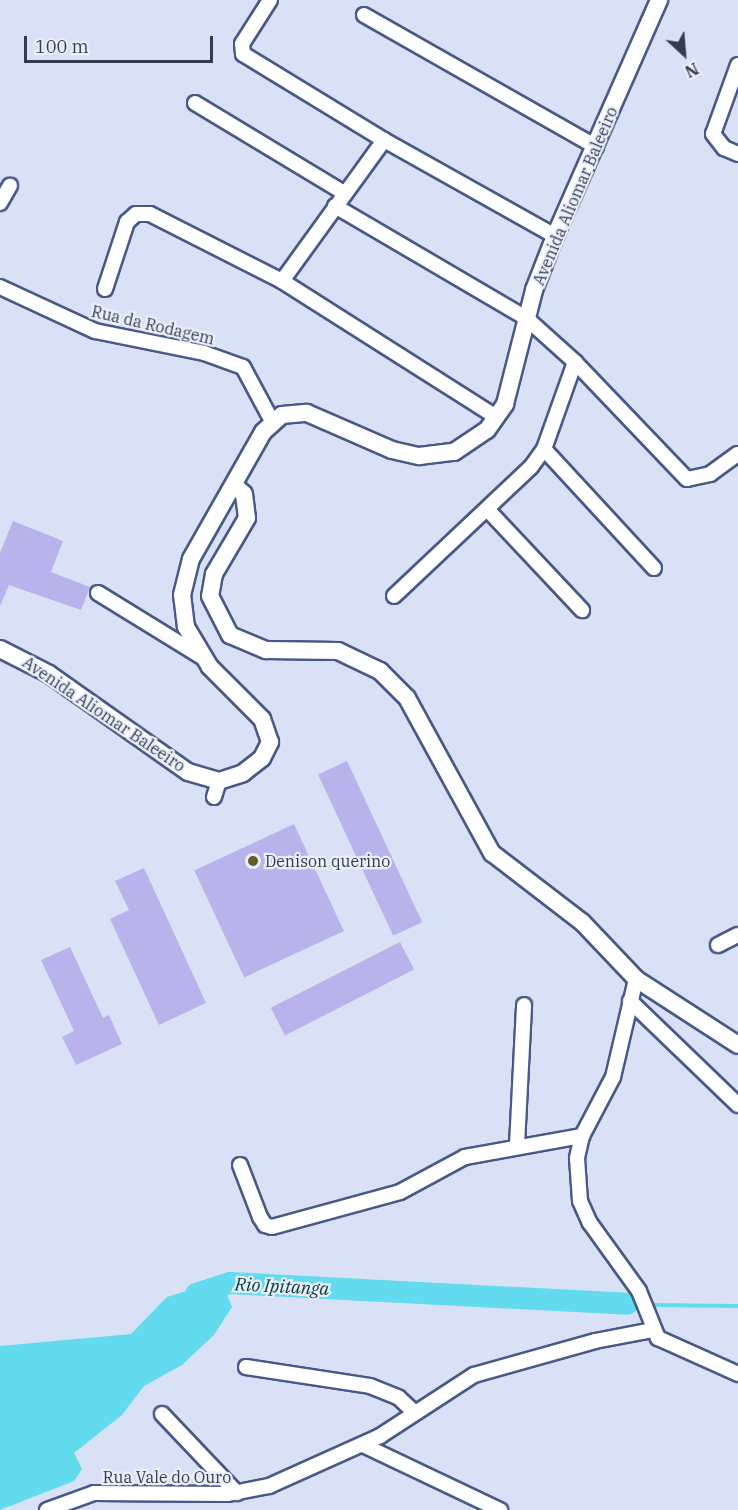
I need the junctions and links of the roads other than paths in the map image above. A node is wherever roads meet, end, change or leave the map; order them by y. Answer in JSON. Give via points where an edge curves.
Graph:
{"nodes":[{"id":1,"x":270,"y":0,"type":"edge"},
{"id":2,"x":659,"y":0,"type":"edge"},
{"id":3,"x":364,"y":15,"type":"dead end"},
{"id":4,"x":738,"y":65,"type":"edge"},
{"id":5,"x":195,"y":104,"type":"dead end"},
{"id":6,"x":384,"y":140,"type":"junction"},
{"id":7,"x":596,"y":147,"type":"junction"},
{"id":8,"x":738,"y":154,"type":"edge"},
{"id":9,"x":10,"y":186,"type":"dead end"},
{"id":10,"x":344,"y":193,"type":"junction"},
{"id":11,"x":0,"y":203,"type":"edge"},
{"id":12,"x":335,"y":206,"type":"junction"},
{"id":13,"x":555,"y":236,"type":"junction"},
{"id":14,"x":282,"y":281,"type":"junction"},
{"id":15,"x":0,"y":287,"type":"edge"},
{"id":16,"x":105,"y":289,"type":"dead end"},
{"id":17,"x":526,"y":318,"type":"junction"},
{"id":18,"x":575,"y":362,"type":"junction"},
{"id":19,"x":496,"y":417,"type":"junction"},
{"id":20,"x":272,"y":421,"type":"junction"},
{"id":21,"x":544,"y":449,"type":"junction"},
{"id":22,"x":738,"y":454,"type":"edge"},
{"id":23,"x":239,"y":489,"type":"junction"},
{"id":24,"x":487,"y":508,"type":"junction"},
{"id":25,"x":654,"y":568,"type":"dead end"},
{"id":26,"x":98,"y":593,"type":"dead end"},
{"id":27,"x":394,"y":596,"type":"dead end"},
{"id":28,"x":582,"y":610,"type":"dead end"},
{"id":29,"x":0,"y":649,"type":"edge"},
{"id":30,"x":202,"y":657,"type":"junction"},
{"id":31,"x":738,"y":935,"type":"edge"},
{"id":32,"x":718,"y":945,"type":"dead end"},
{"id":33,"x":636,"y":979,"type":"junction"},
{"id":34,"x":630,"y":1001,"type":"junction"},
{"id":35,"x":524,"y":1005,"type":"dead end"},
{"id":36,"x":738,"y":1045,"type":"edge"},
{"id":37,"x":738,"y":1105,"type":"edge"},
{"id":38,"x":582,"y":1136,"type":"junction"},
{"id":39,"x":517,"y":1145,"type":"junction"},
{"id":40,"x":240,"y":1164,"type":"dead end"},
{"id":41,"x":652,"y":1330,"type":"junction"},
{"id":42,"x":246,"y":1367,"type":"dead end"},
{"id":43,"x":738,"y":1374,"type":"edge"},
{"id":44,"x":413,"y":1411,"type":"junction"},
{"id":45,"x":162,"y":1414,"type":"dead end"},
{"id":46,"x":363,"y":1445,"type":"junction"},
{"id":47,"x":237,"y":1493,"type":"junction"},
{"id":48,"x":47,"y":1510,"type":"edge"},
{"id":49,"x":500,"y":1510,"type":"edge"}],
"edges":[{"from":1,"to":6,"type":"street","via":[[266,14],[242,44],[243,54]]},
{"from":2,"to":7,"type":"main road","name":"Avenida Aliomar Baleeiro"},
{"from":3,"to":7,"type":"street"},
{"from":4,"to":8,"type":"street","via":[[712,134],[724,148]]},
{"from":5,"to":10,"type":"street"},
{"from":6,"to":10,"type":"street"},
{"from":6,"to":13,"type":"street"},
{"from":7,"to":13,"type":"main road","name":"Avenida Aliomar Baleeiro"},
{"from":9,"to":11,"type":"street"},
{"from":10,"to":12,"type":"street"},
{"from":12,"to":14,"type":"street"},
{"from":12,"to":17,"type":"street"},
{"from":13,"to":17,"type":"main road","name":"Avenida Aliomar Baleeiro"},
{"from":14,"to":16,"type":"street","via":[[143,213],[127,222]]},
{"from":14,"to":19,"type":"street"},
{"from":15,"to":20,"type":"street","name":"Rua da Rodagem","via":[[95,331],[204,353],[243,367]]},
{"from":17,"to":18,"type":"street"},
{"from":17,"to":19,"type":"main road","name":"Avenida Aliomar Baleeiro","via":[[505,404]]},
{"from":18,"to":21,"type":"street"},
{"from":18,"to":22,"type":"street","via":[[680,472],[696,479]]},
{"from":19,"to":20,"type":"main road","name":"Avenida Aliomar Baleeiro","via":[[472,443],[426,456],[392,450],[307,412]]},
{"from":20,"to":23,"type":"main road","name":"Avenida Aliomar Baleeiro"},
{"from":21,"to":24,"type":"street"},
{"from":21,"to":25,"type":"street"},
{"from":23,"to":30,"type":"main road","name":"Avenida Aliomar Baleeiro","via":[[191,559],[184,582],[186,627]]},
{"from":23,"to":33,"type":"main road","via":[[243,531],[214,574],[210,596],[230,635],[266,650],[339,651],[380,671],[407,698],[492,853],[582,922]]},
{"from":24,"to":27,"type":"street"},
{"from":24,"to":28,"type":"street"},
{"from":26,"to":30,"type":"street"},
{"from":29,"to":30,"type":"main road","name":"Avenida Aliomar Baleeiro","via":[[49,674],[175,765],[216,789],[262,758],[270,742],[268,730],[252,706]]},
{"from":31,"to":32,"type":"street"},
{"from":33,"to":34,"type":"street"},
{"from":33,"to":36,"type":"main road"},
{"from":34,"to":37,"type":"street"},
{"from":34,"to":38,"type":"street","via":[[613,1077]]},
{"from":35,"to":39,"type":"street"},
{"from":38,"to":39,"type":"street","via":[[554,1144]]},
{"from":38,"to":41,"type":"street","via":[[576,1169],[580,1201],[590,1223],[639,1291]]},
{"from":39,"to":40,"type":"street","via":[[452,1162],[400,1192],[272,1227],[265,1225],[260,1216]]},
{"from":41,"to":43,"type":"street","via":[[667,1342]]},
{"from":41,"to":44,"type":"street","name":"Rua Vale do Ouro","via":[[595,1341],[474,1375]]},
{"from":42,"to":44,"type":"street","via":[[370,1386],[399,1398]]},
{"from":44,"to":46,"type":"street","name":"Rua Vale do Ouro"},
{"from":45,"to":47,"type":"street"},
{"from":46,"to":47,"type":"street","name":"Rua Vale do Ouro","via":[[293,1477]]},
{"from":46,"to":49,"type":"street"},
{"from":47,"to":48,"type":"street","name":"Rua Vale do Ouro","via":[[110,1492],[79,1497]]}]}
